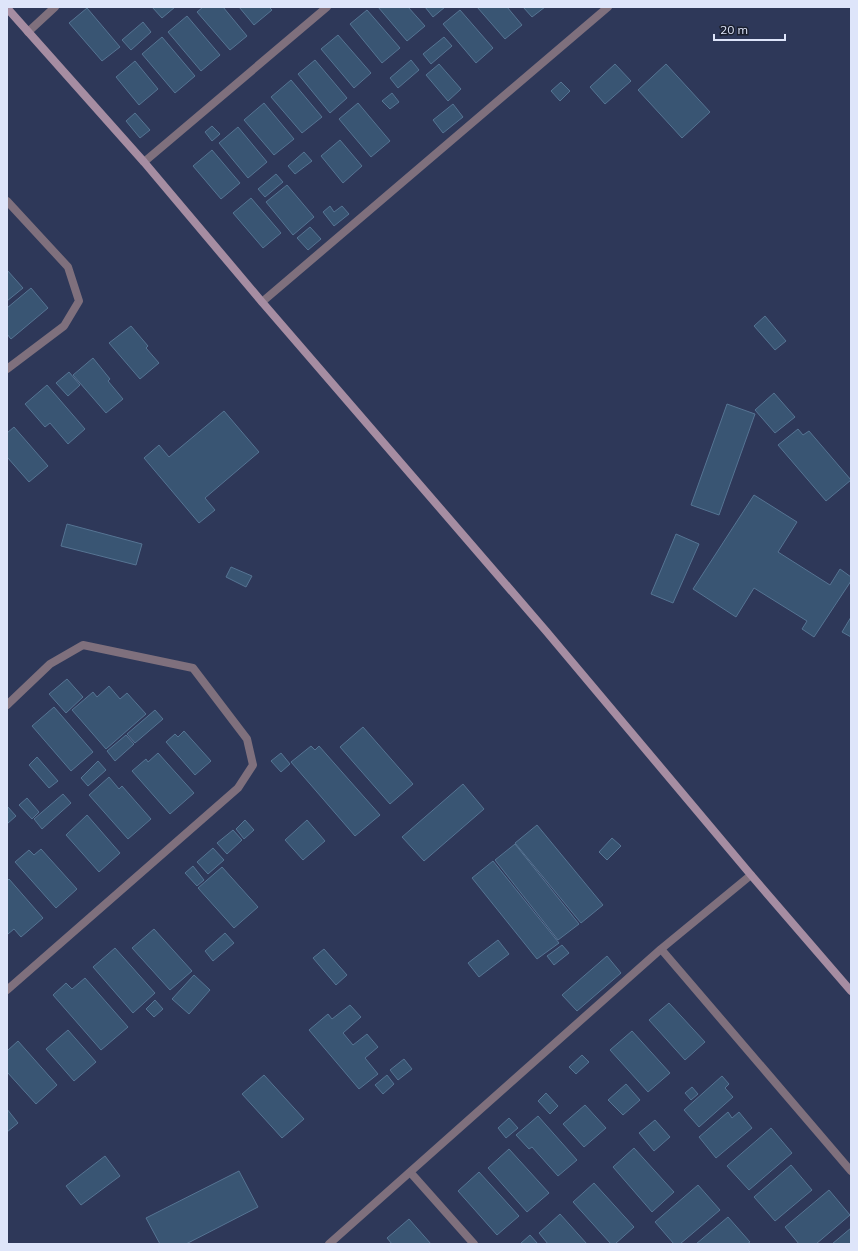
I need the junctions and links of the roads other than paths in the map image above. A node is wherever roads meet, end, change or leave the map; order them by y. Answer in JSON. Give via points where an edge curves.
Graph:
{"nodes":[{"id":1,"x":54,"y":7,"type":"edge"},
{"id":2,"x":327,"y":7,"type":"edge"},
{"id":3,"x":608,"y":7,"type":"edge"},
{"id":4,"x":7,"y":8,"type":"edge"},
{"id":5,"x":28,"y":32,"type":"junction"},
{"id":6,"x":144,"y":162,"type":"junction"},
{"id":7,"x":7,"y":201,"type":"edge"},
{"id":8,"x":262,"y":302,"type":"junction"},
{"id":9,"x":7,"y":368,"type":"edge"},
{"id":10,"x":7,"y":705,"type":"edge"},
{"id":11,"x":751,"y":875,"type":"junction"},
{"id":12,"x":661,"y":949,"type":"junction"},
{"id":13,"x":7,"y":990,"type":"edge"},
{"id":14,"x":851,"y":991,"type":"edge"},
{"id":15,"x":851,"y":1171,"type":"edge"},
{"id":16,"x":410,"y":1172,"type":"junction"},
{"id":17,"x":329,"y":1244,"type":"edge"},
{"id":18,"x":474,"y":1244,"type":"edge"}],
"edges":[{"from":1,"to":5,"type":"street"},
{"from":2,"to":6,"type":"street"},
{"from":3,"to":8,"type":"street"},
{"from":4,"to":5,"type":"street"},
{"from":5,"to":6,"type":"street"},
{"from":6,"to":8,"type":"street"},
{"from":7,"to":9,"type":"street","via":[[68,267],[80,301],[64,326]]},
{"from":8,"to":11,"type":"street","via":[[546,631]]},
{"from":10,"to":13,"type":"street","via":[[50,664],[83,644],[193,668],[247,739],[253,765],[238,788]]},
{"from":11,"to":12,"type":"street"},
{"from":11,"to":14,"type":"street"},
{"from":12,"to":15,"type":"street"},
{"from":12,"to":16,"type":"street"},
{"from":16,"to":17,"type":"street"},
{"from":16,"to":18,"type":"street"}]}
